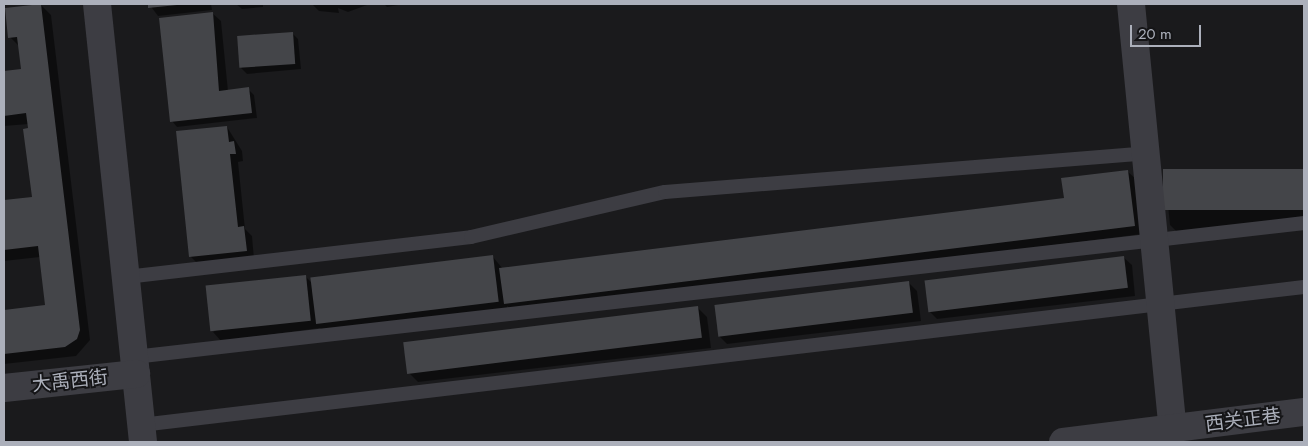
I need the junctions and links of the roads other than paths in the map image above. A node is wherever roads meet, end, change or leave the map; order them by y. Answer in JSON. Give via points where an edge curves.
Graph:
{"nodes":[{"id":1,"x":97,"y":4,"type":"edge"},
{"id":2,"x":1131,"y":4,"type":"edge"},
{"id":3,"x":1146,"y":153,"type":"junction"},
{"id":4,"x":1304,"y":223,"type":"edge"},
{"id":5,"x":1154,"y":241,"type":"junction"},
{"id":6,"x":126,"y":277,"type":"junction"},
{"id":7,"x":1304,"y":287,"type":"edge"},
{"id":8,"x":1160,"y":304,"type":"junction"},
{"id":9,"x":135,"y":365,"type":"junction"},
{"id":10,"x":4,"y":388,"type":"edge"},
{"id":11,"x":1304,"y":412,"type":"edge"},
{"id":12,"x":1173,"y":429,"type":"junction"},
{"id":13,"x":142,"y":434,"type":"edge"},
{"id":14,"x":1063,"y":442,"type":"edge"}],
"edges":[{"from":1,"to":6,"type":"street"},
{"from":2,"to":3,"type":"street"},
{"from":3,"to":5,"type":"street"},
{"from":3,"to":6,"type":"lane","via":[[665,192],[471,238]]},
{"from":4,"to":5,"type":"lane"},
{"from":5,"to":8,"type":"street"},
{"from":5,"to":9,"type":"lane"},
{"from":6,"to":9,"type":"street"},
{"from":7,"to":8,"type":"lane"},
{"from":8,"to":12,"type":"street"},
{"from":8,"to":13,"type":"lane"},
{"from":9,"to":10,"type":"street","name":"大禹西街"},
{"from":9,"to":13,"type":"street"},
{"from":11,"to":12,"type":"street","name":"西关正巷"},
{"from":12,"to":14,"type":"street","name":"西关正巷"}]}
